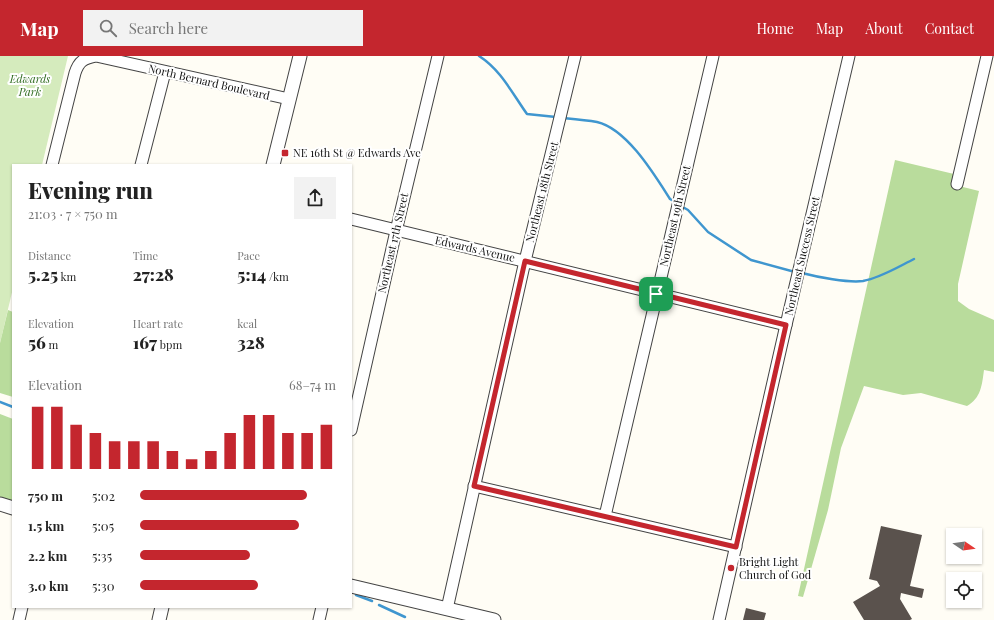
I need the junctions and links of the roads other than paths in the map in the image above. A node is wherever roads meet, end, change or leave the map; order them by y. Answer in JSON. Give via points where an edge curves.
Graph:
{"nodes":[{"id":1,"x":300,"y":56,"type":"edge"},
{"id":2,"x":438,"y":56,"type":"edge"},
{"id":3,"x":574,"y":56,"type":"edge"},
{"id":4,"x":712,"y":56,"type":"edge"},
{"id":5,"x":849,"y":56,"type":"edge"},
{"id":6,"x":987,"y":56,"type":"edge"},
{"id":7,"x":165,"y":72,"type":"junction"},
{"id":8,"x":289,"y":100,"type":"junction"},
{"id":9,"x":52,"y":164,"type":"edge"},
{"id":10,"x":142,"y":164,"type":"edge"},
{"id":11,"x":273,"y":164,"type":"edge"},
{"id":12,"x":957,"y":184,"type":"dead end"},
{"id":13,"x":352,"y":219,"type":"edge"},
{"id":14,"x":396,"y":230,"type":"junction"},
{"id":15,"x":525,"y":261,"type":"junction"},
{"id":16,"x":656,"y":294,"type":"junction"},
{"id":17,"x":786,"y":325,"type":"junction"},
{"id":18,"x":352,"y":426,"type":"edge"},
{"id":19,"x":474,"y":486,"type":"junction"},
{"id":20,"x":0,"y":504,"type":"edge"},
{"id":21,"x":12,"y":508,"type":"edge"},
{"id":22,"x":605,"y":516,"type":"junction"},
{"id":23,"x":736,"y":547,"type":"junction"},
{"id":24,"x":352,"y":586,"type":"edge"},
{"id":25,"x":22,"y":608,"type":"edge"},
{"id":26,"x":162,"y":608,"type":"edge"},
{"id":27,"x":322,"y":608,"type":"edge"},
{"id":28,"x":447,"y":609,"type":"junction"},
{"id":29,"x":467,"y":617,"type":"edge"},
{"id":30,"x":19,"y":620,"type":"edge"},
{"id":31,"x":159,"y":620,"type":"edge"},
{"id":32,"x":318,"y":620,"type":"edge"},
{"id":33,"x":494,"y":620,"type":"edge"},
{"id":34,"x":719,"y":620,"type":"edge"}],
"edges":[{"from":1,"to":8,"type":"street"},
{"from":2,"to":14,"type":"street","name":"Northeast 17th Street"},
{"from":3,"to":15,"type":"street","name":"Northeast 18th Street"},
{"from":4,"to":16,"type":"street","name":"Northeast 19th Street"},
{"from":5,"to":17,"type":"street","name":"Northeast Success Street"},
{"from":6,"to":12,"type":"street"},
{"from":7,"to":8,"type":"street","name":"North Bernard Boulevard"},
{"from":7,"to":9,"type":"street","name":"North Bernard Boulevard","via":[[96,56],[83,58],[75,74]]},
{"from":7,"to":10,"type":"street"},
{"from":8,"to":11,"type":"street"},
{"from":13,"to":14,"type":"street","name":"Edwards Avenue"},
{"from":14,"to":15,"type":"street","name":"Edwards Avenue"},
{"from":14,"to":18,"type":"street","name":"Northeast 17th Street"},
{"from":15,"to":16,"type":"street","name":"Edwards Avenue"},
{"from":15,"to":19,"type":"street","name":"Northeast 18th Street"},
{"from":16,"to":17,"type":"street","name":"Edwards Avenue"},
{"from":16,"to":22,"type":"street","name":"Northeast 19th Street"},
{"from":17,"to":23,"type":"street","name":"Northeast Success Street"},
{"from":19,"to":22,"type":"street"},
{"from":19,"to":28,"type":"street","name":"Northeast 18th Street"},
{"from":20,"to":21,"type":"street"},
{"from":22,"to":23,"type":"street"},
{"from":23,"to":34,"type":"street","name":"Northeast Success Street"},
{"from":24,"to":28,"type":"street"},
{"from":25,"to":30,"type":"street"},
{"from":26,"to":31,"type":"street"},
{"from":27,"to":32,"type":"street"},
{"from":28,"to":29,"type":"street"},
{"from":29,"to":33,"type":"street"}]}
